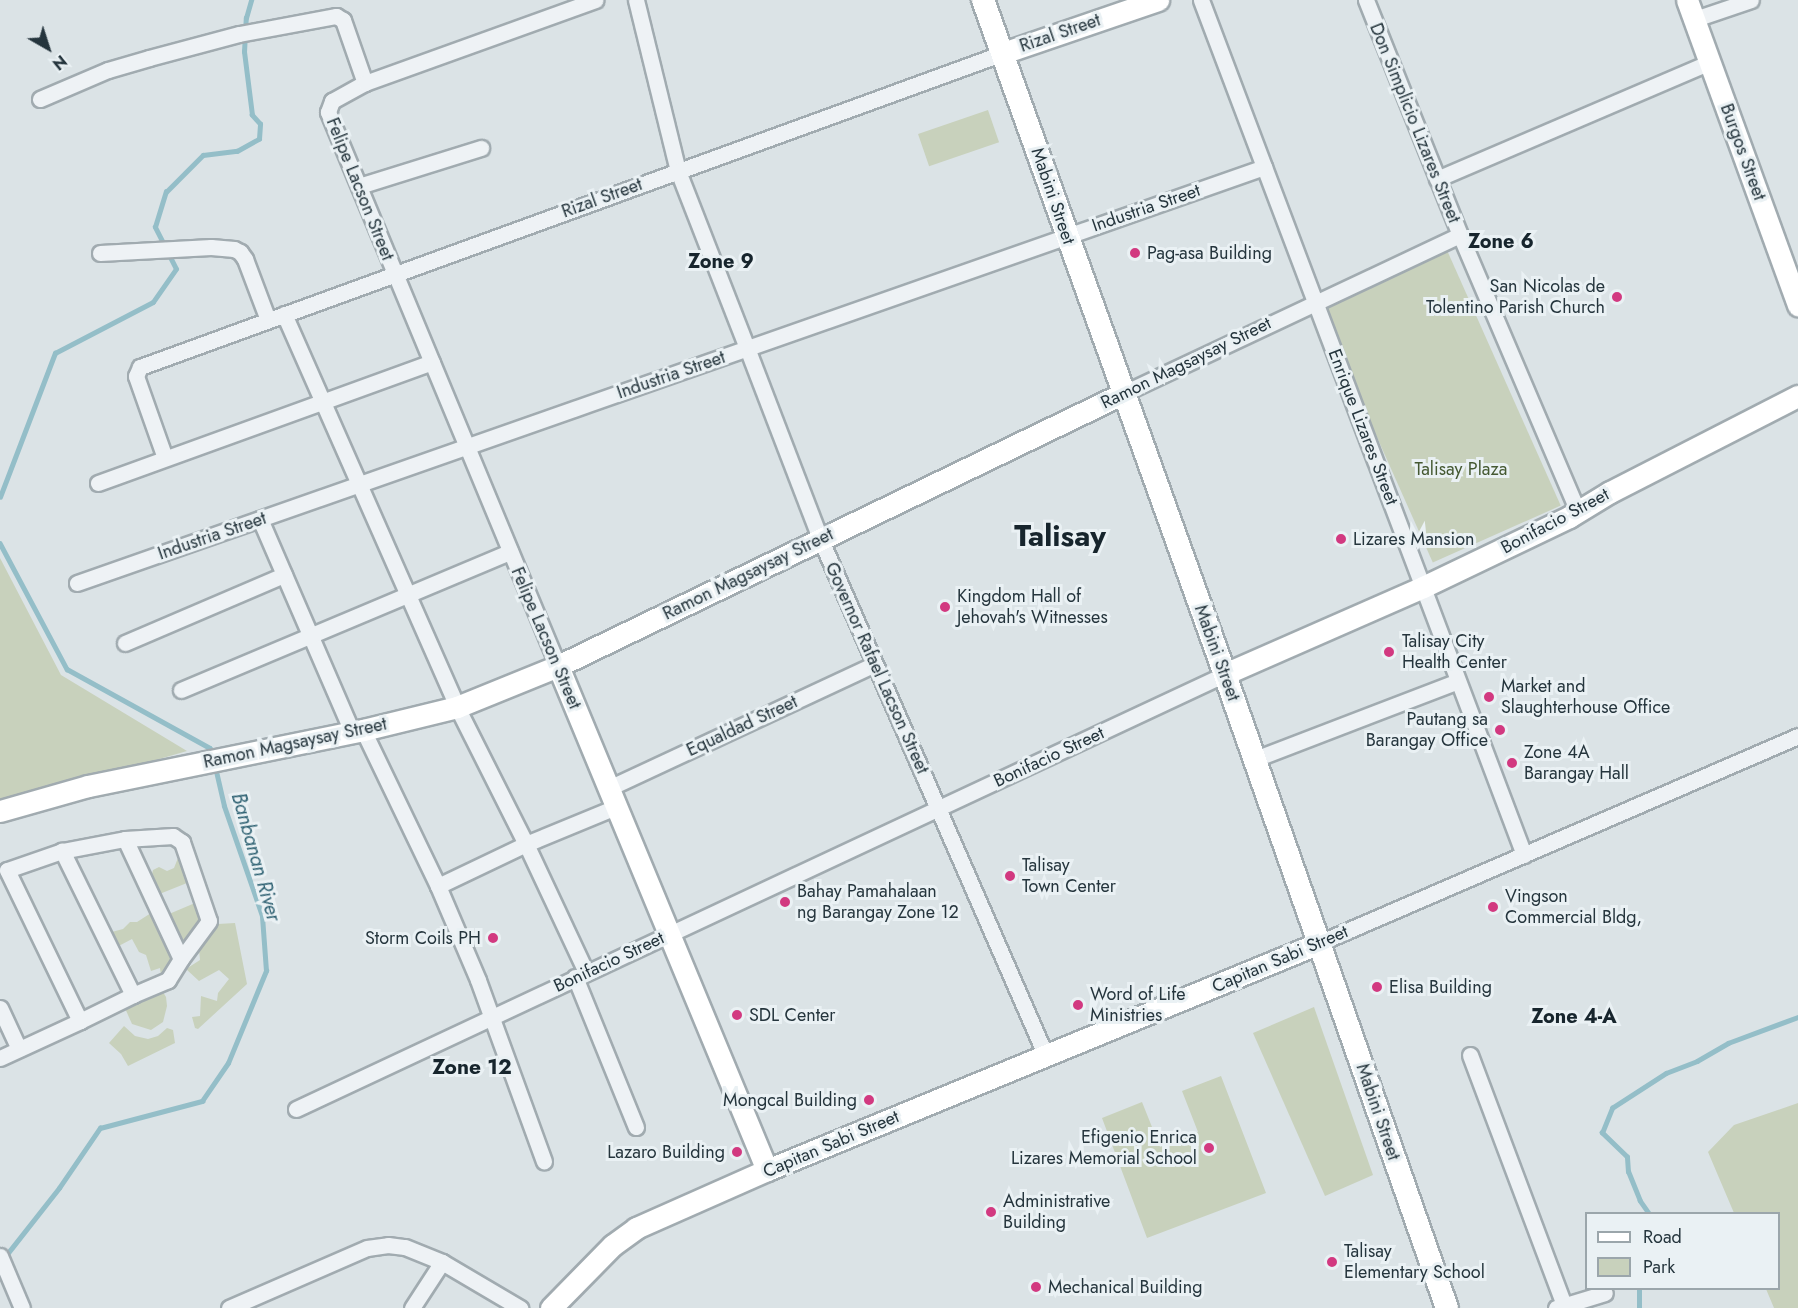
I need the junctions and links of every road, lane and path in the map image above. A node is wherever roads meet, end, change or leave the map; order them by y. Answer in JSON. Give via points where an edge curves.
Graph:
{"nodes":[{"id":1,"x":595,"y":0,"type":"edge"},
{"id":2,"x":636,"y":0,"type":"edge"},
{"id":3,"x":983,"y":0,"type":"edge"},
{"id":4,"x":1158,"y":0,"type":"edge"},
{"id":5,"x":1201,"y":0,"type":"edge"},
{"id":6,"x":1366,"y":0,"type":"edge"},
{"id":7,"x":1751,"y":0,"type":"edge"},
{"id":8,"x":1691,"y":10,"type":"edge"},
{"id":9,"x":1003,"y":52,"type":"junction"},
{"id":10,"x":1710,"y":62,"type":"junction"},
{"id":11,"x":365,"y":83,"type":"junction"},
{"id":12,"x":40,"y":99,"type":"dead end"},
{"id":13,"x":482,"y":148,"type":"dead end"},
{"id":14,"x":1264,"y":167,"type":"junction"},
{"id":15,"x":678,"y":171,"type":"junction"},
{"id":16,"x":1437,"y":179,"type":"junction"},
{"id":17,"x":359,"y":186,"type":"junction"},
{"id":18,"x":1460,"y":235,"type":"junction"},
{"id":19,"x":1068,"y":236,"type":"junction"},
{"id":20,"x":100,"y":253,"type":"dead end"},
{"id":21,"x":395,"y":274,"type":"junction"},
{"id":22,"x":1315,"y":301,"type":"junction"},
{"id":23,"x":1798,"y":304,"type":"edge"},
{"id":24,"x":284,"y":314,"type":"junction"},
{"id":25,"x":268,"y":320,"type":"junction"},
{"id":26,"x":747,"y":348,"type":"junction"},
{"id":27,"x":432,"y":362,"type":"junction"},
{"id":28,"x":1124,"y":393,"type":"junction"},
{"id":29,"x":1798,"y":396,"type":"edge"},
{"id":30,"x":322,"y":400,"type":"junction"},
{"id":31,"x":467,"y":447,"type":"junction"},
{"id":32,"x":165,"y":458,"type":"junction"},
{"id":33,"x":98,"y":483,"type":"dead end"},
{"id":34,"x":359,"y":484,"type":"junction"},
{"id":35,"x":1578,"y":511,"type":"junction"},
{"id":36,"x":260,"y":519,"type":"junction"},
{"id":37,"x":820,"y":538,"type":"junction"},
{"id":38,"x":510,"y":552,"type":"junction"},
{"id":39,"x":284,"y":575,"type":"junction"},
{"id":40,"x":77,"y":583,"type":"dead end"},
{"id":41,"x":1423,"y":587,"type":"junction"},
{"id":42,"x":407,"y":595,"type":"junction"},
{"id":43,"x":310,"y":635,"type":"junction"},
{"id":44,"x":125,"y":643,"type":"dead end"},
{"id":45,"x":875,"y":664,"type":"junction"},
{"id":46,"x":558,"y":666,"type":"junction"},
{"id":47,"x":1225,"y":674,"type":"junction"},
{"id":48,"x":1458,"y":681,"type":"junction"},
{"id":49,"x":181,"y":690,"type":"dead end"},
{"id":50,"x":457,"y":707,"type":"junction"},
{"id":51,"x":357,"y":731,"type":"junction"},
{"id":52,"x":1798,"y":736,"type":"edge"},
{"id":53,"x":1255,"y":759,"type":"junction"},
{"id":54,"x":613,"y":797,"type":"junction"},
{"id":55,"x":938,"y":808,"type":"junction"},
{"id":56,"x":0,"y":811,"type":"edge"},
{"id":57,"x":125,"y":839,"type":"junction"},
{"id":58,"x":526,"y":844,"type":"junction"},
{"id":59,"x":62,"y":851,"type":"junction"},
{"id":60,"x":1524,"y":855,"type":"junction"},
{"id":61,"x":4,"y":871,"type":"edge"},
{"id":62,"x":438,"y":886,"type":"junction"},
{"id":63,"x":670,"y":934,"type":"junction"},
{"id":64,"x":1319,"y":943,"type":"junction"},
{"id":65,"x":181,"y":959,"type":"junction"},
{"id":66,"x":581,"y":974,"type":"junction"},
{"id":67,"x":133,"y":996,"type":"junction"},
{"id":68,"x":0,"y":1008,"type":"edge"},
{"id":69,"x":492,"y":1018,"type":"junction"},
{"id":70,"x":80,"y":1021,"type":"junction"},
{"id":71,"x":19,"y":1049,"type":"junction"},
{"id":72,"x":1470,"y":1055,"type":"dead end"},
{"id":73,"x":1046,"y":1056,"type":"junction"},
{"id":74,"x":0,"y":1058,"type":"edge"},
{"id":75,"x":296,"y":1109,"type":"dead end"},
{"id":76,"x":636,"y":1127,"type":"dead end"},
{"id":77,"x":544,"y":1161,"type":"dead end"},
{"id":78,"x":767,"y":1170,"type":"junction"},
{"id":79,"x":442,"y":1262,"type":"junction"},
{"id":80,"x":3,"y":1264,"type":"edge"},
{"id":81,"x":1605,"y":1293,"type":"dead end"},
{"id":82,"x":1561,"y":1307,"type":"edge"},
{"id":83,"x":22,"y":1308,"type":"edge"},
{"id":84,"x":229,"y":1308,"type":"edge"},
{"id":85,"x":411,"y":1308,"type":"edge"},
{"id":86,"x":520,"y":1308,"type":"edge"},
{"id":87,"x":551,"y":1308,"type":"edge"},
{"id":88,"x":1447,"y":1308,"type":"edge"}],
"edges":[{"from":1,"to":11,"type":"street"},
{"from":2,"to":15,"type":"street","name":"Governor Rafael Lacson Street"},
{"from":3,"to":9,"type":"main road","name":"Mabini Street"},
{"from":4,"to":9,"type":"street","name":"Rizal Street"},
{"from":5,"to":14,"type":"street","name":"Enrique Lizares Street"},
{"from":6,"to":16,"type":"street","name":"Don Simplicio Lizares Street"},
{"from":7,"to":8,"type":"street"},
{"from":8,"to":10,"type":"street","name":"Burgos Street"},
{"from":9,"to":15,"type":"street","name":"Rizal Street"},
{"from":9,"to":19,"type":"main road","name":"Mabini Street"},
{"from":10,"to":16,"type":"street"},
{"from":10,"to":23,"type":"street","name":"Burgos Street"},
{"from":11,"to":12,"type":"street","via":[[340,17],[239,34],[108,70]]},
{"from":11,"to":17,"type":"street","name":"Felipe Lacson Street","via":[[328,106]]},
{"from":13,"to":17,"type":"street"},
{"from":14,"to":19,"type":"street","name":"Industria Street"},
{"from":14,"to":22,"type":"street","name":"Enrique Lizares Street"},
{"from":15,"to":21,"type":"street","name":"Rizal Street"},
{"from":15,"to":26,"type":"street","name":"Governor Rafael Lacson Street"},
{"from":16,"to":18,"type":"street","name":"Don Simplicio Lizares Street"},
{"from":17,"to":21,"type":"street","name":"Felipe Lacson Street"},
{"from":18,"to":22,"type":"street","name":"Ramon Magsaysay Street"},
{"from":18,"to":35,"type":"street","name":"Don Simplicio Lizares Street"},
{"from":19,"to":26,"type":"street","name":"Industria Street"},
{"from":19,"to":28,"type":"main road","name":"Mabini Street"},
{"from":20,"to":25,"type":"street","via":[[211,247],[240,252]]},
{"from":21,"to":24,"type":"street","name":"Rizal Street"},
{"from":21,"to":27,"type":"street","name":"Felipe Lacson Street"},
{"from":22,"to":28,"type":"street","name":"Ramon Magsaysay Street"},
{"from":22,"to":41,"type":"street","name":"Enrique Lizares Street"},
{"from":24,"to":25,"type":"street","name":"Rizal Street"},
{"from":24,"to":30,"type":"street"},
{"from":25,"to":32,"type":"street","name":"Rizal Street","via":[[136,371]]},
{"from":26,"to":31,"type":"street","name":"Industria Street"},
{"from":26,"to":37,"type":"street","name":"Governor Rafael Lacson Street"},
{"from":27,"to":30,"type":"street"},
{"from":27,"to":31,"type":"street","name":"Felipe Lacson Street"},
{"from":28,"to":37,"type":"street","name":"Ramon Magsaysay Street"},
{"from":28,"to":47,"type":"main road","name":"Mabini Street"},
{"from":29,"to":35,"type":"street","name":"Bonifacio Street"},
{"from":30,"to":32,"type":"street"},
{"from":30,"to":34,"type":"street"},
{"from":31,"to":34,"type":"street","name":"Industria Street"},
{"from":31,"to":38,"type":"street","name":"Felipe Lacson Street"},
{"from":32,"to":33,"type":"street"},
{"from":34,"to":36,"type":"street","name":"Industria Street"},
{"from":34,"to":42,"type":"street"},
{"from":35,"to":41,"type":"street","name":"Bonifacio Street"},
{"from":36,"to":39,"type":"street"},
{"from":36,"to":40,"type":"street","name":"Industria Street"},
{"from":37,"to":45,"type":"street","name":"Governor Rafael Lacson Street"},
{"from":37,"to":46,"type":"street","name":"Ramon Magsaysay Street"},
{"from":38,"to":42,"type":"street"},
{"from":38,"to":46,"type":"street","name":"Felipe Lacson Street"},
{"from":39,"to":43,"type":"street"},
{"from":39,"to":44,"type":"street"},
{"from":41,"to":47,"type":"street","name":"Bonifacio Street"},
{"from":41,"to":48,"type":"street","name":"Enrique Lizares Street"},
{"from":42,"to":43,"type":"street"},
{"from":42,"to":50,"type":"street"},
{"from":43,"to":49,"type":"street"},
{"from":43,"to":51,"type":"street"},
{"from":45,"to":54,"type":"street","name":"Equaldad Street"},
{"from":45,"to":55,"type":"street","name":"Governor Rafael Lacson Street"},
{"from":46,"to":50,"type":"street","name":"Ramon Magsaysay Street"},
{"from":46,"to":54,"type":"street","name":"Felipe Lacson Street"},
{"from":47,"to":53,"type":"main road","name":"Mabini Street"},
{"from":47,"to":55,"type":"street","name":"Bonifacio Street"},
{"from":48,"to":53,"type":"street"},
{"from":48,"to":60,"type":"street","name":"Enrique Lizares Street"},
{"from":50,"to":51,"type":"street","name":"Ramon Magsaysay Street"},
{"from":50,"to":58,"type":"street"},
{"from":51,"to":56,"type":"street","name":"Ramon Magsaysay Street","via":[[88,786]]},
{"from":51,"to":62,"type":"street"},
{"from":52,"to":60,"type":"street","name":"Capitan Sabi Street"},
{"from":53,"to":64,"type":"main road","name":"Mabini Street"},
{"from":54,"to":58,"type":"street","name":"Equaldad Street"},
{"from":54,"to":63,"type":"street","name":"Felipe Lacson Street"},
{"from":55,"to":63,"type":"street","name":"Bonifacio Street"},
{"from":55,"to":73,"type":"street","name":"Governor Rafael Lacson Street"},
{"from":57,"to":59,"type":"street"},
{"from":57,"to":65,"type":"street"},
{"from":57,"to":65,"type":"street","via":[[173,836],[182,842],[209,921]]},
{"from":58,"to":62,"type":"street","name":"Equaldad Street"},
{"from":58,"to":66,"type":"street"},
{"from":59,"to":61,"type":"street"},
{"from":59,"to":67,"type":"street"},
{"from":60,"to":64,"type":"street","name":"Capitan Sabi Street"},
{"from":61,"to":70,"type":"street"},
{"from":62,"to":69,"type":"street"},
{"from":63,"to":66,"type":"street","name":"Bonifacio Street"},
{"from":63,"to":78,"type":"street","name":"Felipe Lacson Street"},
{"from":64,"to":73,"type":"street","name":"Capitan Sabi Street"},
{"from":64,"to":88,"type":"main road","name":"Mabini Street"},
{"from":65,"to":67,"type":"street","via":[[168,980]]},
{"from":66,"to":69,"type":"street","name":"Bonifacio Street"},
{"from":66,"to":76,"type":"street"},
{"from":67,"to":70,"type":"street"},
{"from":68,"to":71,"type":"street"},
{"from":69,"to":75,"type":"street","name":"Bonifacio Street"},
{"from":69,"to":77,"type":"street"},
{"from":70,"to":71,"type":"street"},
{"from":71,"to":74,"type":"street"},
{"from":72,"to":82,"type":"street"},
{"from":73,"to":78,"type":"street","name":"Capitan Sabi Street"},
{"from":78,"to":87,"type":"street","name":"Capitan Sabi Street","via":[[636,1228],[613,1245]]},
{"from":79,"to":84,"type":"street","via":[[405,1247],[367,1248]]},
{"from":79,"to":85,"type":"street"},
{"from":79,"to":86,"type":"street"},
{"from":80,"to":83,"type":"street"},
{"from":81,"to":82,"type":"street"}]}
